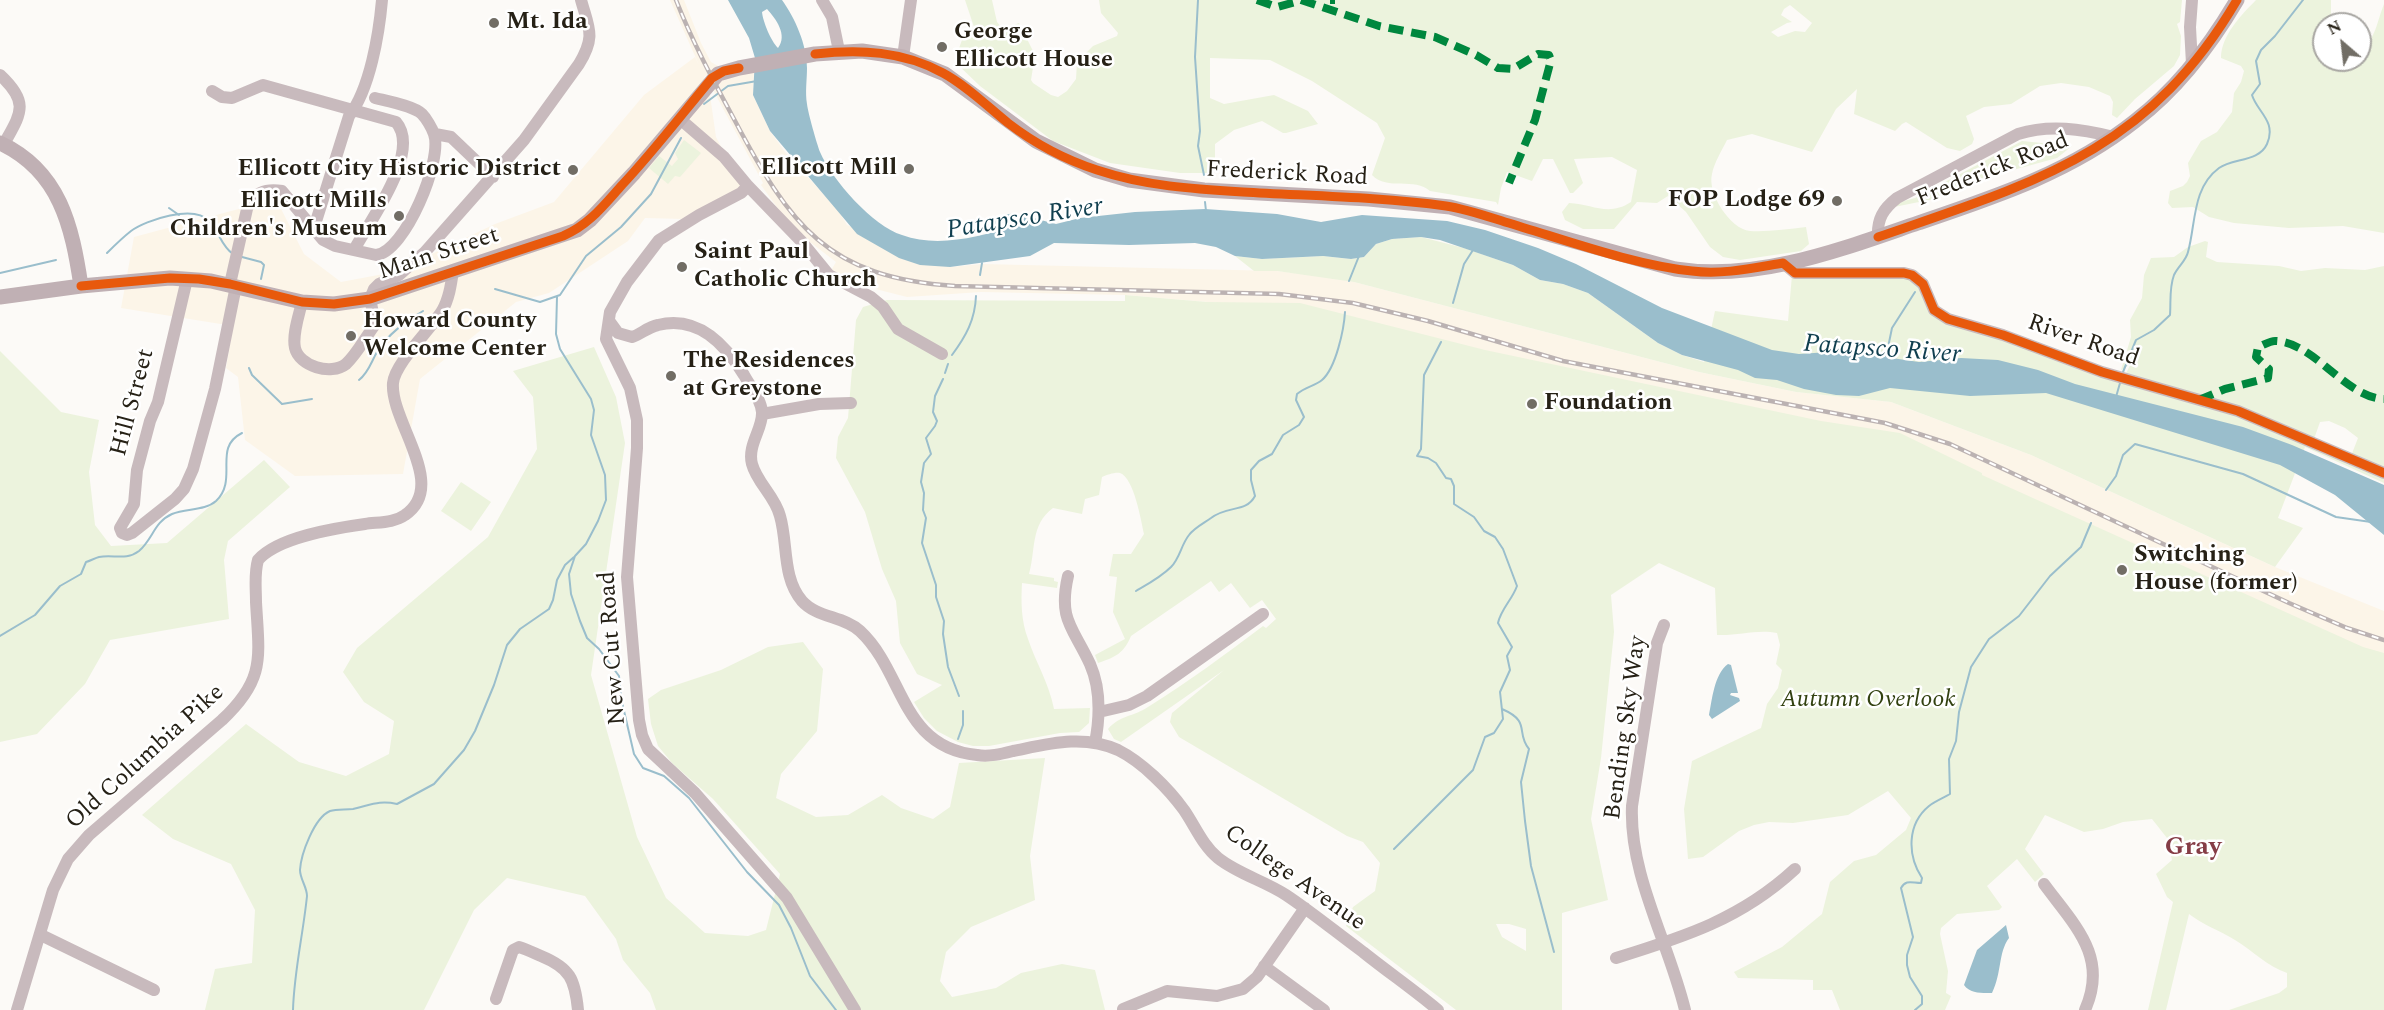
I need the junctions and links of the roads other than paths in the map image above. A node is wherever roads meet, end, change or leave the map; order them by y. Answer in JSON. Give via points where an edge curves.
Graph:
{"nodes":[{"id":1,"x":382,"y":0,"type":"edge"},
{"id":2,"x":581,"y":0,"type":"edge"},
{"id":3,"x":822,"y":0,"type":"edge"},
{"id":4,"x":911,"y":0,"type":"edge"},
{"id":5,"x":2192,"y":0,"type":"edge"},
{"id":6,"x":2236,"y":0,"type":"edge"},
{"id":7,"x":839,"y":51,"type":"junction"},
{"id":8,"x":903,"y":57,"type":"junction"},
{"id":9,"x":2192,"y":64,"type":"junction"},
{"id":10,"x":739,"y":68,"type":"joint"},
{"id":11,"x":0,"y":75,"type":"edge"},
{"id":12,"x":212,"y":92,"type":"dead end"},
{"id":13,"x":375,"y":98,"type":"dead end"},
{"id":14,"x":354,"y":110,"type":"junction"},
{"id":15,"x":680,"y":120,"type":"junction"},
{"id":16,"x":435,"y":134,"type":"junction"},
{"id":17,"x":2114,"y":137,"type":"junction"},
{"id":18,"x":2,"y":143,"type":"edge"},
{"id":19,"x":493,"y":177,"type":"junction"},
{"id":20,"x":748,"y":186,"type":"junction"},
{"id":21,"x":314,"y":231,"type":"junction"},
{"id":22,"x":1878,"y":237,"type":"junction"},
{"id":23,"x":354,"y":250,"type":"junction"},
{"id":24,"x":1783,"y":263,"type":"junction"},
{"id":25,"x":453,"y":272,"type":"junction"},
{"id":26,"x":187,"y":279,"type":"junction"},
{"id":27,"x":233,"y":285,"type":"junction"},
{"id":28,"x":81,"y":286,"type":"junction"},
{"id":29,"x":0,"y":297,"type":"edge"},
{"id":30,"x":370,"y":299,"type":"junction"},
{"id":31,"x":302,"y":302,"type":"junction"},
{"id":32,"x":610,"y":322,"type":"junction"},
{"id":33,"x":942,"y":354,"type":"dead end"},
{"id":34,"x":851,"y":403,"type":"dead end"},
{"id":35,"x":762,"y":414,"type":"junction"},
{"id":36,"x":2384,"y":473,"type":"edge"},
{"id":37,"x":1068,"y":576,"type":"dead end"},
{"id":38,"x":1263,"y":614,"type":"dead end"},
{"id":39,"x":1664,"y":625,"type":"dead end"},
{"id":40,"x":1099,"y":712,"type":"junction"},
{"id":41,"x":1095,"y":743,"type":"junction"},
{"id":42,"x":1795,"y":869,"type":"dead end"},
{"id":43,"x":2044,"y":884,"type":"dead end"},
{"id":44,"x":1305,"y":908,"type":"junction"},
{"id":45,"x":41,"y":935,"type":"junction"},
{"id":46,"x":1664,"y":943,"type":"junction"},
{"id":47,"x":1616,"y":958,"type":"dead end"},
{"id":48,"x":1264,"y":966,"type":"junction"},
{"id":49,"x":154,"y":990,"type":"dead end"},
{"id":50,"x":496,"y":999,"type":"dead end"},
{"id":51,"x":1123,"y":1009,"type":"edge"},
{"id":52,"x":17,"y":1010,"type":"edge"},
{"id":53,"x":578,"y":1010,"type":"edge"},
{"id":54,"x":855,"y":1010,"type":"edge"},
{"id":55,"x":1324,"y":1010,"type":"edge"},
{"id":56,"x":1438,"y":1010,"type":"edge"},
{"id":57,"x":1685,"y":1010,"type":"edge"},
{"id":58,"x":2085,"y":1010,"type":"edge"}],
"edges":[{"from":1,"to":14,"type":"street","via":[[379,35]]},
{"from":2,"to":19,"type":"street","via":[[591,36],[588,50]]},
{"from":3,"to":7,"type":"street","via":[[831,17]]},
{"from":4,"to":8,"type":"street"},
{"from":5,"to":9,"type":"street"},
{"from":6,"to":9,"type":"main road","name":"Frederick Road"},
{"from":7,"to":8,"type":"main road","name":"Frederick Road","via":[[882,52]]},
{"from":7,"to":10,"type":"main road","name":"Frederick Road"},
{"from":8,"to":24,"type":"main road","name":"Frederick Road","via":[[945,74],[1036,141],[1095,170],[1129,180],[1204,190],[1450,207],[1629,258],[1694,272]]},
{"from":9,"to":17,"type":"main road","name":"Frederick Road","via":[[2156,104]]},
{"from":10,"to":15,"type":"main road","name":"Main Street","via":[[712,78]]},
{"from":11,"to":18,"type":"street","via":[[21,104],[21,111]]},
{"from":12,"to":14,"type":"street","via":[[232,98],[263,85]]},
{"from":13,"to":16,"type":"street","via":[[422,114]]},
{"from":14,"to":21,"type":"street"},
{"from":14,"to":23,"type":"street","via":[[396,122],[401,127],[402,148],[398,171]]},
{"from":15,"to":20,"type":"street","via":[[724,157]]},
{"from":15,"to":25,"type":"main road","name":"Main Street","via":[[577,230]]},
{"from":16,"to":19,"type":"street","via":[[451,137]]},
{"from":16,"to":23,"type":"street","via":[[435,151],[423,196],[396,243],[384,254]]},
{"from":17,"to":22,"type":"main road","name":"Frederick Road","via":[[2076,161],[2027,184]]},
{"from":17,"to":22,"type":"street","via":[[2068,128],[2018,134],[1897,198],[1880,216]]},
{"from":18,"to":28,"type":"main road","via":[[50,183],[74,239]]},
{"from":19,"to":30,"type":"street","via":[[425,252],[399,275],[379,284]]},
{"from":20,"to":32,"type":"street","via":[[659,240],[612,307]]},
{"from":20,"to":33,"type":"street","via":[[829,275],[871,297],[898,329]]},
{"from":21,"to":23,"type":"street","via":[[330,244]]},
{"from":21,"to":27,"type":"street","via":[[282,191],[264,191],[249,202]]},
{"from":22,"to":24,"type":"main road","name":"Frederick Road"},
{"from":24,"to":36,"type":"street","name":"River Road","via":[[1795,273],[1912,275],[1923,284],[1934,310],[1948,319],[2102,372],[2238,411]]},
{"from":25,"to":30,"type":"main road","name":"Main Street"},
{"from":25,"to":45,"type":"street","name":"Old Columbia Pike","via":[[444,308],[399,367],[393,383],[402,423],[420,471],[417,503],[402,517],[320,532],[287,543],[258,560],[255,579],[259,650],[249,691],[222,720],[77,848],[59,874]]},
{"from":26,"to":27,"type":"main road","name":"Main Street"},
{"from":26,"to":27,"type":"street","name":"Hill Street","via":[[158,402],[136,470],[134,504],[120,528],[123,534],[132,534],[175,499],[193,469],[215,389]]},
{"from":26,"to":28,"type":"main road","name":"Main Street"},
{"from":27,"to":31,"type":"main road","name":"Main Street"},
{"from":28,"to":29,"type":"main road","name":"Main Street"},
{"from":30,"to":31,"type":"main road","name":"Main Street","via":[[334,304]]},
{"from":30,"to":31,"type":"street","via":[[374,326],[346,363],[331,370],[321,370],[295,351]]},
{"from":32,"to":35,"type":"street","via":[[615,331],[627,337],[664,324],[689,325],[707,331],[740,369],[757,396]]},
{"from":32,"to":54,"type":"street","name":"New Cut Road","via":[[606,339],[630,388],[637,420],[627,577],[642,735],[648,748],[772,878]]},
{"from":34,"to":35,"type":"street"},
{"from":35,"to":41,"type":"street","name":"College Avenue","via":[[751,454],[752,465],[780,516],[788,567],[797,594],[809,608],[860,631],[920,728],[943,744],[976,755],[990,756],[1056,742]]},
{"from":37,"to":40,"type":"street","via":[[1064,605],[1067,620],[1090,665]]},
{"from":38,"to":40,"type":"street","via":[[1147,696]]},
{"from":39,"to":46,"type":"street","name":"Bending Sky Way","via":[[1631,825],[1635,853]]},
{"from":40,"to":41,"type":"street"},
{"from":41,"to":44,"type":"street","name":"College Avenue","via":[[1117,750],[1154,778],[1183,809],[1216,857]]},
{"from":42,"to":46,"type":"street","via":[[1735,914]]},
{"from":43,"to":58,"type":"street","via":[[2081,934],[2092,956],[2094,980]]},
{"from":44,"to":48,"type":"street"},
{"from":44,"to":56,"type":"street","name":"College Avenue"},
{"from":45,"to":49,"type":"street"},
{"from":45,"to":52,"type":"street","name":"Old Columbia Pike"},
{"from":46,"to":47,"type":"street"},
{"from":46,"to":57,"type":"street","name":"Bending Sky Way"},
{"from":48,"to":51,"type":"street","via":[[1250,984],[1236,992],[1217,996],[1167,991]]},
{"from":48,"to":55,"type":"street"},
{"from":50,"to":53,"type":"street","via":[[513,950],[519,947],[563,967],[574,983]]}]}
